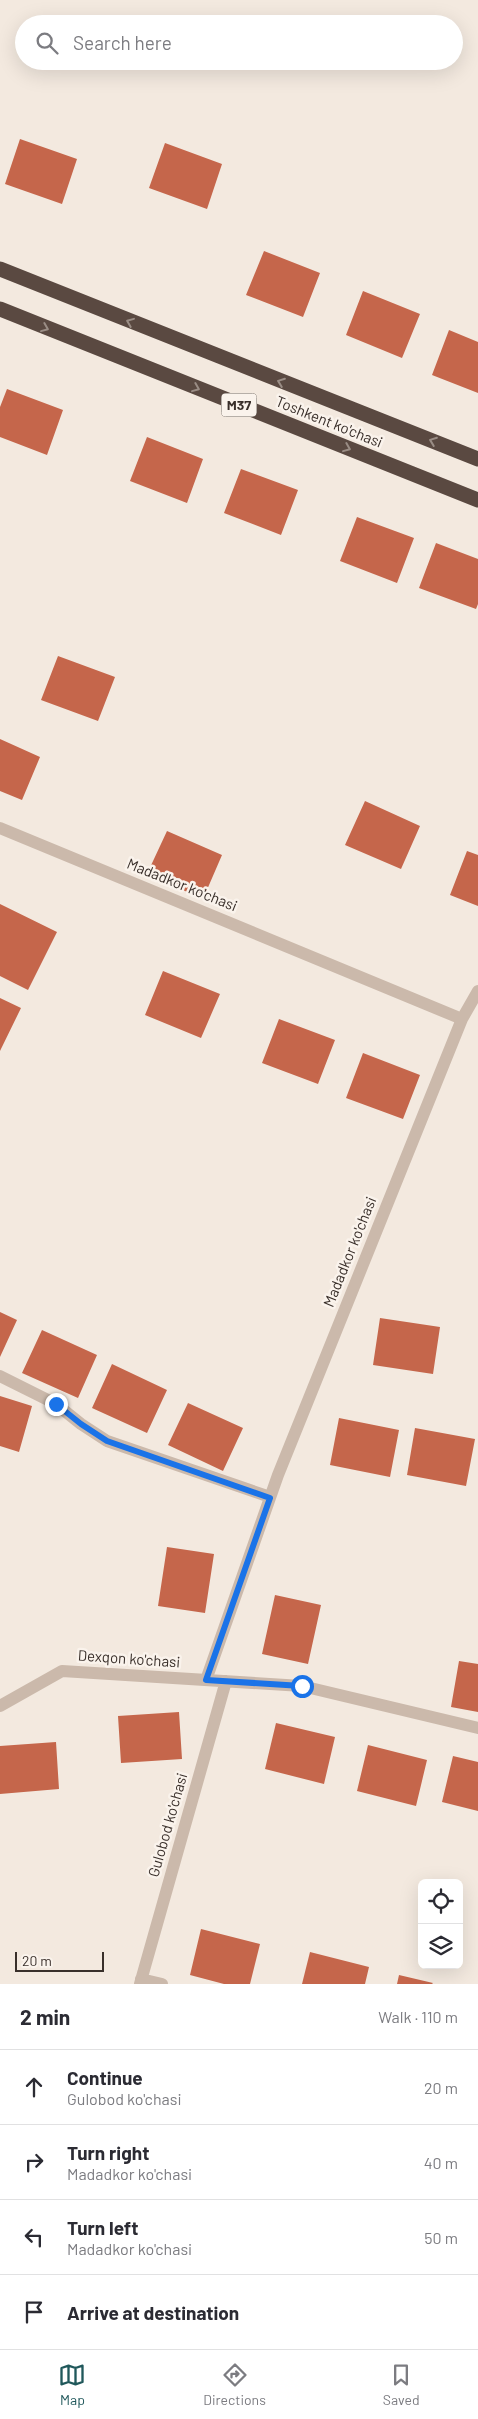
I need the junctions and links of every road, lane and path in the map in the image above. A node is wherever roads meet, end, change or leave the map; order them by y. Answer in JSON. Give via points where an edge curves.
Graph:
{"nodes":[{"id":1,"x":0,"y":269,"type":"edge"},
{"id":2,"x":0,"y":310,"type":"edge"},
{"id":3,"x":478,"y":459,"type":"edge"},
{"id":4,"x":478,"y":500,"type":"edge"},
{"id":5,"x":0,"y":828,"type":"edge"},
{"id":6,"x":478,"y":991,"type":"edge"},
{"id":7,"x":462,"y":1018,"type":"junction"},
{"id":8,"x":0,"y":1376,"type":"edge"},
{"id":9,"x":270,"y":1498,"type":"junction"},
{"id":10,"x":206,"y":1680,"type":"junction"},
{"id":11,"x":226,"y":1681,"type":"junction"},
{"id":12,"x":0,"y":1706,"type":"edge"},
{"id":13,"x":478,"y":1728,"type":"edge"},
{"id":14,"x":141,"y":1981,"type":"edge"},
{"id":15,"x":162,"y":1984,"type":"edge"}],
"edges":[{"from":3,"to":1,"type":"highway","name":"Toshkent ko'chasi","number":"M37","one_way":true},
{"from":2,"to":4,"type":"highway","name":"Toshkent ko'chasi","number":"M37","one_way":true},
{"from":5,"to":7,"type":"street","name":"Madadkor ko'chasi"},
{"from":6,"to":7,"type":"street","name":"Madadkor ko'chasi"},
{"from":7,"to":9,"type":"street","name":"Madadkor ko'chasi"},
{"from":8,"to":9,"type":"street","via":[[56,1404],[107,1441]]},
{"from":9,"to":10,"type":"street","name":"Madadkor ko'chasi"},
{"from":10,"to":11,"type":"street"},
{"from":10,"to":12,"type":"street","name":"Dexqon ko'chasi","via":[[62,1671]]},
{"from":11,"to":13,"type":"street","via":[[302,1686]]},
{"from":11,"to":14,"type":"street","name":"Gulobod ko'chasi"},
{"from":14,"to":15,"type":"street","name":"Gulobod ko'chasi"}]}
